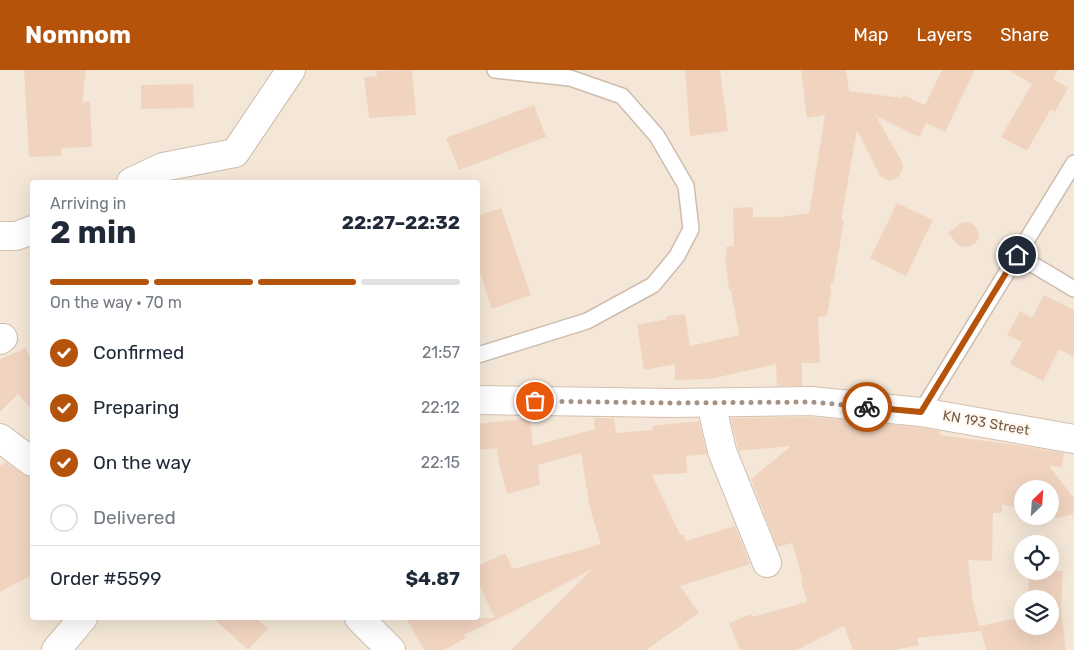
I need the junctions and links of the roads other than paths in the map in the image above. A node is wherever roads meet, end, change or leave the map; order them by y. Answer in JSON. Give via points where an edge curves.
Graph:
{"nodes":[{"id":1,"x":291,"y":70,"type":"edge"},
{"id":2,"x":495,"y":70,"type":"edge"},
{"id":3,"x":1074,"y":163,"type":"edge"},
{"id":4,"x":136,"y":180,"type":"edge"},
{"id":5,"x":30,"y":231,"type":"edge"},
{"id":6,"x":0,"y":236,"type":"edge"},
{"id":7,"x":1017,"y":255,"type":"junction"},
{"id":8,"x":1074,"y":289,"type":"edge"},
{"id":9,"x":480,"y":354,"type":"edge"},
{"id":10,"x":480,"y":400,"type":"edge"},
{"id":11,"x":711,"y":403,"type":"junction"},
{"id":12,"x":921,"y":412,"type":"junction"},
{"id":13,"x":0,"y":438,"type":"edge"},
{"id":14,"x":1074,"y":439,"type":"edge"},
{"id":15,"x":30,"y":460,"type":"edge"},
{"id":16,"x":767,"y":563,"type":"dead end"},
{"id":17,"x":82,"y":620,"type":"edge"},
{"id":18,"x":361,"y":620,"type":"edge"},
{"id":19,"x":56,"y":650,"type":"edge"},
{"id":20,"x":391,"y":650,"type":"edge"}],
"edges":[{"from":1,"to":4,"type":"street","via":[[235,153],[163,166]]},
{"from":2,"to":9,"type":"lane","via":[[570,78],[622,96],[657,136],[686,186],[691,229],[677,256],[653,285],[587,321]]},
{"from":3,"to":7,"type":"lane"},
{"from":5,"to":6,"type":"street","via":[[16,236]]},
{"from":7,"to":8,"type":"lane"},
{"from":7,"to":12,"type":"lane"},
{"from":10,"to":11,"type":"street","name":"KN 193 Street"},
{"from":11,"to":12,"type":"street","name":"KN 193 Street","via":[[811,402]]},
{"from":11,"to":16,"type":"street","via":[[722,451]]},
{"from":12,"to":14,"type":"street","name":"KN 193 Street"},
{"from":13,"to":15,"type":"street"},
{"from":17,"to":19,"type":"street"},
{"from":18,"to":20,"type":"street"}]}
